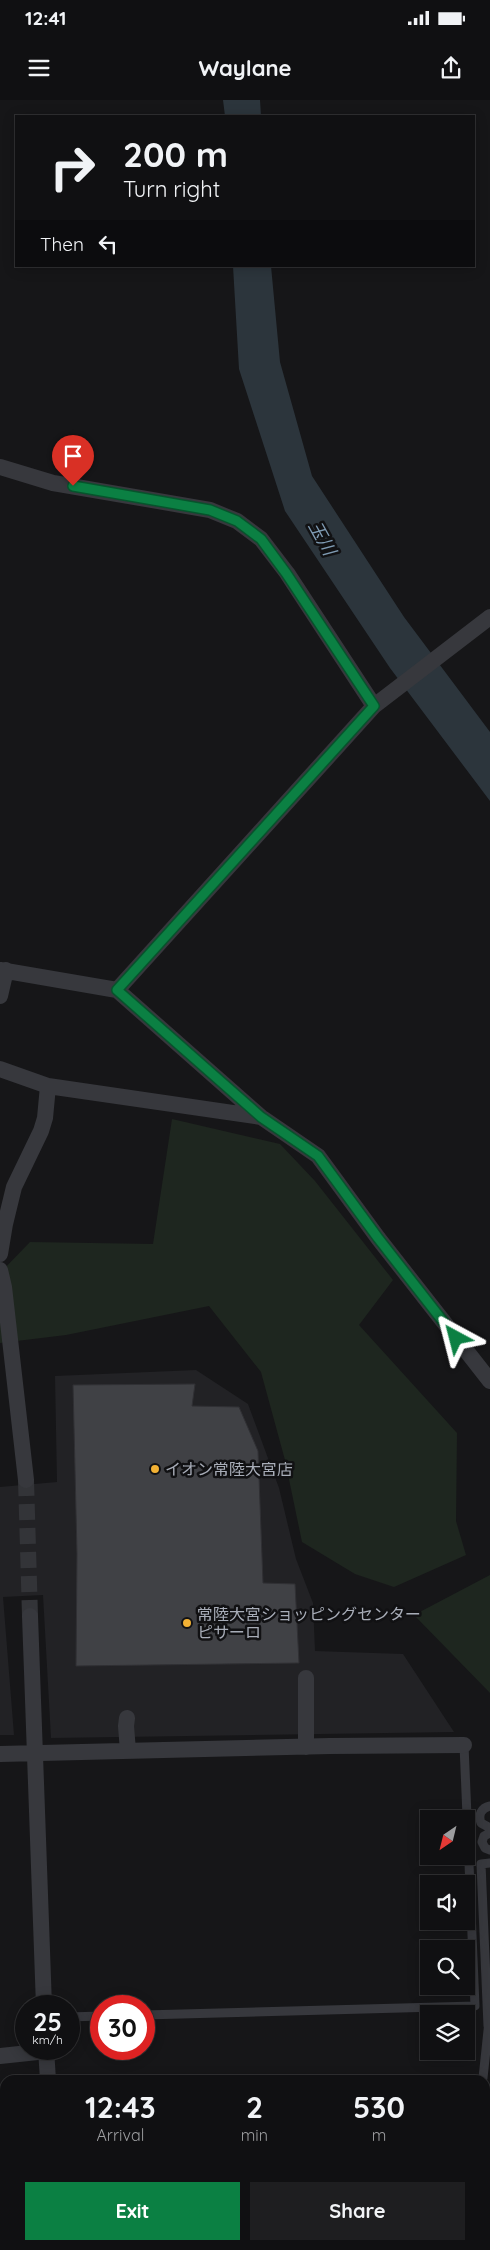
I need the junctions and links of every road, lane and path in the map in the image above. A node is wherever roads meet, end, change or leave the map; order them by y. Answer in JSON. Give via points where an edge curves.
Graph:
{"nodes":[{"id":1,"x":0,"y":467,"type":"edge"},
{"id":2,"x":490,"y":617,"type":"edge"},
{"id":3,"x":374,"y":706,"type":"junction"},
{"id":4,"x":3,"y":970,"type":"edge"},
{"id":5,"x":117,"y":990,"type":"junction"},
{"id":6,"x":0,"y":996,"type":"edge"},
{"id":7,"x":0,"y":1069,"type":"edge"},
{"id":8,"x":48,"y":1086,"type":"junction"},
{"id":9,"x":261,"y":1117,"type":"junction"},
{"id":10,"x":0,"y":1254,"type":"edge"},
{"id":11,"x":0,"y":1270,"type":"edge"},
{"id":12,"x":490,"y":1381,"type":"edge"},
{"id":13,"x":26,"y":1480,"type":"tunnel mouth"},
{"id":14,"x":30,"y":1616,"type":"tunnel mouth"},
{"id":15,"x":306,"y":1678,"type":"dead end"},
{"id":16,"x":127,"y":1718,"type":"dead end"},
{"id":17,"x":464,"y":1745,"type":"joint"},
{"id":18,"x":306,"y":1747,"type":"junction"},
{"id":19,"x":128,"y":1751,"type":"junction"},
{"id":20,"x":35,"y":1753,"type":"junction"},
{"id":21,"x":0,"y":1754,"type":"edge"},
{"id":22,"x":490,"y":1806,"type":"edge"},
{"id":23,"x":490,"y":1828,"type":"edge"},
{"id":24,"x":490,"y":1833,"type":"edge"},
{"id":25,"x":490,"y":1850,"type":"edge"},
{"id":26,"x":490,"y":1863,"type":"edge"},
{"id":27,"x":486,"y":1901,"type":"edge"},
{"id":28,"x":487,"y":1925,"type":"edge"},
{"id":29,"x":44,"y":1995,"type":"edge"},
{"id":30,"x":155,"y":2015,"type":"edge"},
{"id":31,"x":489,"y":2022,"type":"edge"},
{"id":32,"x":15,"y":2054,"type":"edge"},
{"id":33,"x":0,"y":2056,"type":"edge"},
{"id":34,"x":47,"y":2060,"type":"edge"},
{"id":35,"x":48,"y":2075,"type":"edge"},
{"id":36,"x":485,"y":2075,"type":"edge"}],
"edges":[{"from":1,"to":3,"type":"street","via":[[53,483],[210,510],[237,521],[261,539]]},
{"from":2,"to":3,"type":"street"},
{"from":3,"to":5,"type":"street"},
{"from":4,"to":5,"type":"street"},
{"from":4,"to":6,"type":"street"},
{"from":5,"to":9,"type":"street"},
{"from":7,"to":8,"type":"street"},
{"from":8,"to":9,"type":"street"},
{"from":8,"to":10,"type":"street","via":[[45,1118],[14,1187]]},
{"from":9,"to":12,"type":"street","via":[[318,1156]]},
{"from":11,"to":13,"type":"street"},
{"from":14,"to":20,"type":"street"},
{"from":15,"to":18,"type":"street"},
{"from":16,"to":19,"type":"street"},
{"from":17,"to":18,"type":"street"},
{"from":17,"to":30,"type":"lane","via":[[475,2006]]},
{"from":18,"to":19,"type":"street"},
{"from":19,"to":20,"type":"street"},
{"from":20,"to":21,"type":"street"},
{"from":20,"to":29,"type":"street"},
{"from":22,"to":23,"type":"lane","via":[[480,1816],[481,1823]]},
{"from":24,"to":25,"type":"lane","via":[[482,1842]]},
{"from":26,"to":27,"type":"lane","via":[[481,1864]]},
{"from":27,"to":28,"type":"lane"},
{"from":28,"to":31,"type":"lane"},
{"from":31,"to":36,"type":"lane"},
{"from":32,"to":33,"type":"street"},
{"from":34,"to":35,"type":"street"}]}
